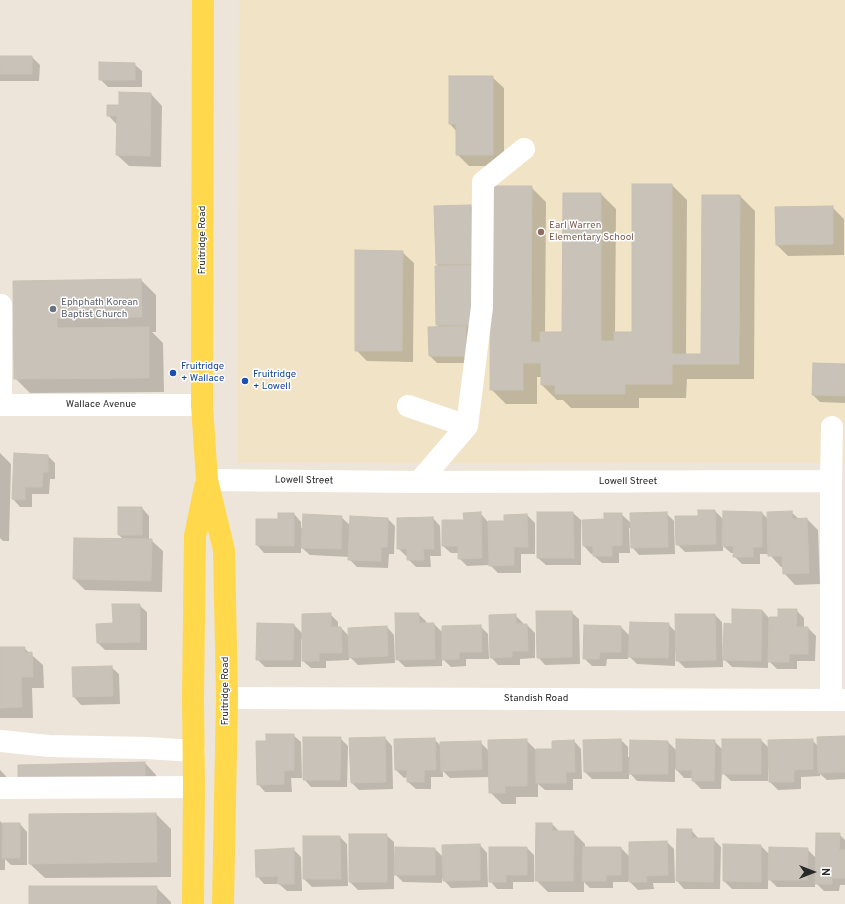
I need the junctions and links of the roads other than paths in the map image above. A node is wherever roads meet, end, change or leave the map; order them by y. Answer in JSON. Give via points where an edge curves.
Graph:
{"nodes":[{"id":1,"x":203,"y":0,"type":"edge"},
{"id":2,"x":524,"y":149,"type":"dead end"},
{"id":3,"x":0,"y":305,"type":"edge"},
{"id":4,"x":1,"y":350,"type":"edge"},
{"id":5,"x":202,"y":404,"type":"junction"},
{"id":6,"x":0,"y":405,"type":"edge"},
{"id":7,"x":408,"y":406,"type":"dead end"},
{"id":8,"x":467,"y":426,"type":"junction"},
{"id":9,"x":832,"y":427,"type":"dead end"},
{"id":10,"x":207,"y":480,"type":"junction"},
{"id":11,"x":419,"y":482,"type":"junction"},
{"id":12,"x":831,"y":482,"type":"junction"},
{"id":13,"x":227,"y":698,"type":"junction"},
{"id":14,"x":838,"y":700,"type":"edge"},
{"id":15,"x":0,"y":741,"type":"edge"},
{"id":16,"x":194,"y":751,"type":"junction"},
{"id":17,"x":194,"y":787,"type":"junction"},
{"id":18,"x":0,"y":788,"type":"edge"},
{"id":19,"x":194,"y":904,"type":"edge"},
{"id":20,"x":223,"y":904,"type":"edge"}],
"edges":[{"from":1,"to":5,"type":"main road","name":"Fruitridge Road"},
{"from":2,"to":8,"type":"street","via":[[483,182],[482,307]]},
{"from":3,"to":4,"type":"street"},
{"from":4,"to":6,"type":"street"},
{"from":5,"to":6,"type":"street","name":"Wallace Avenue"},
{"from":5,"to":10,"type":"main road","name":"Fruitridge Road"},
{"from":7,"to":8,"type":"street"},
{"from":8,"to":11,"type":"street"},
{"from":9,"to":12,"type":"street"},
{"from":10,"to":11,"type":"street","name":"Lowell Street"},
{"from":10,"to":13,"type":"main road","name":"Fruitridge Road","via":[[224,550]]},
{"from":10,"to":16,"type":"main road","name":"Fruitridge Road","via":[[195,536]]},
{"from":11,"to":12,"type":"street","name":"Lowell Street"},
{"from":12,"to":14,"type":"street"},
{"from":13,"to":14,"type":"street","name":"Standish Road"},
{"from":13,"to":20,"type":"main road","name":"Fruitridge Road"},
{"from":15,"to":16,"type":"street","via":[[49,746]]},
{"from":16,"to":17,"type":"main road","name":"Fruitridge Road"},
{"from":17,"to":18,"type":"street"},
{"from":17,"to":19,"type":"main road","name":"Fruitridge Road"}]}
